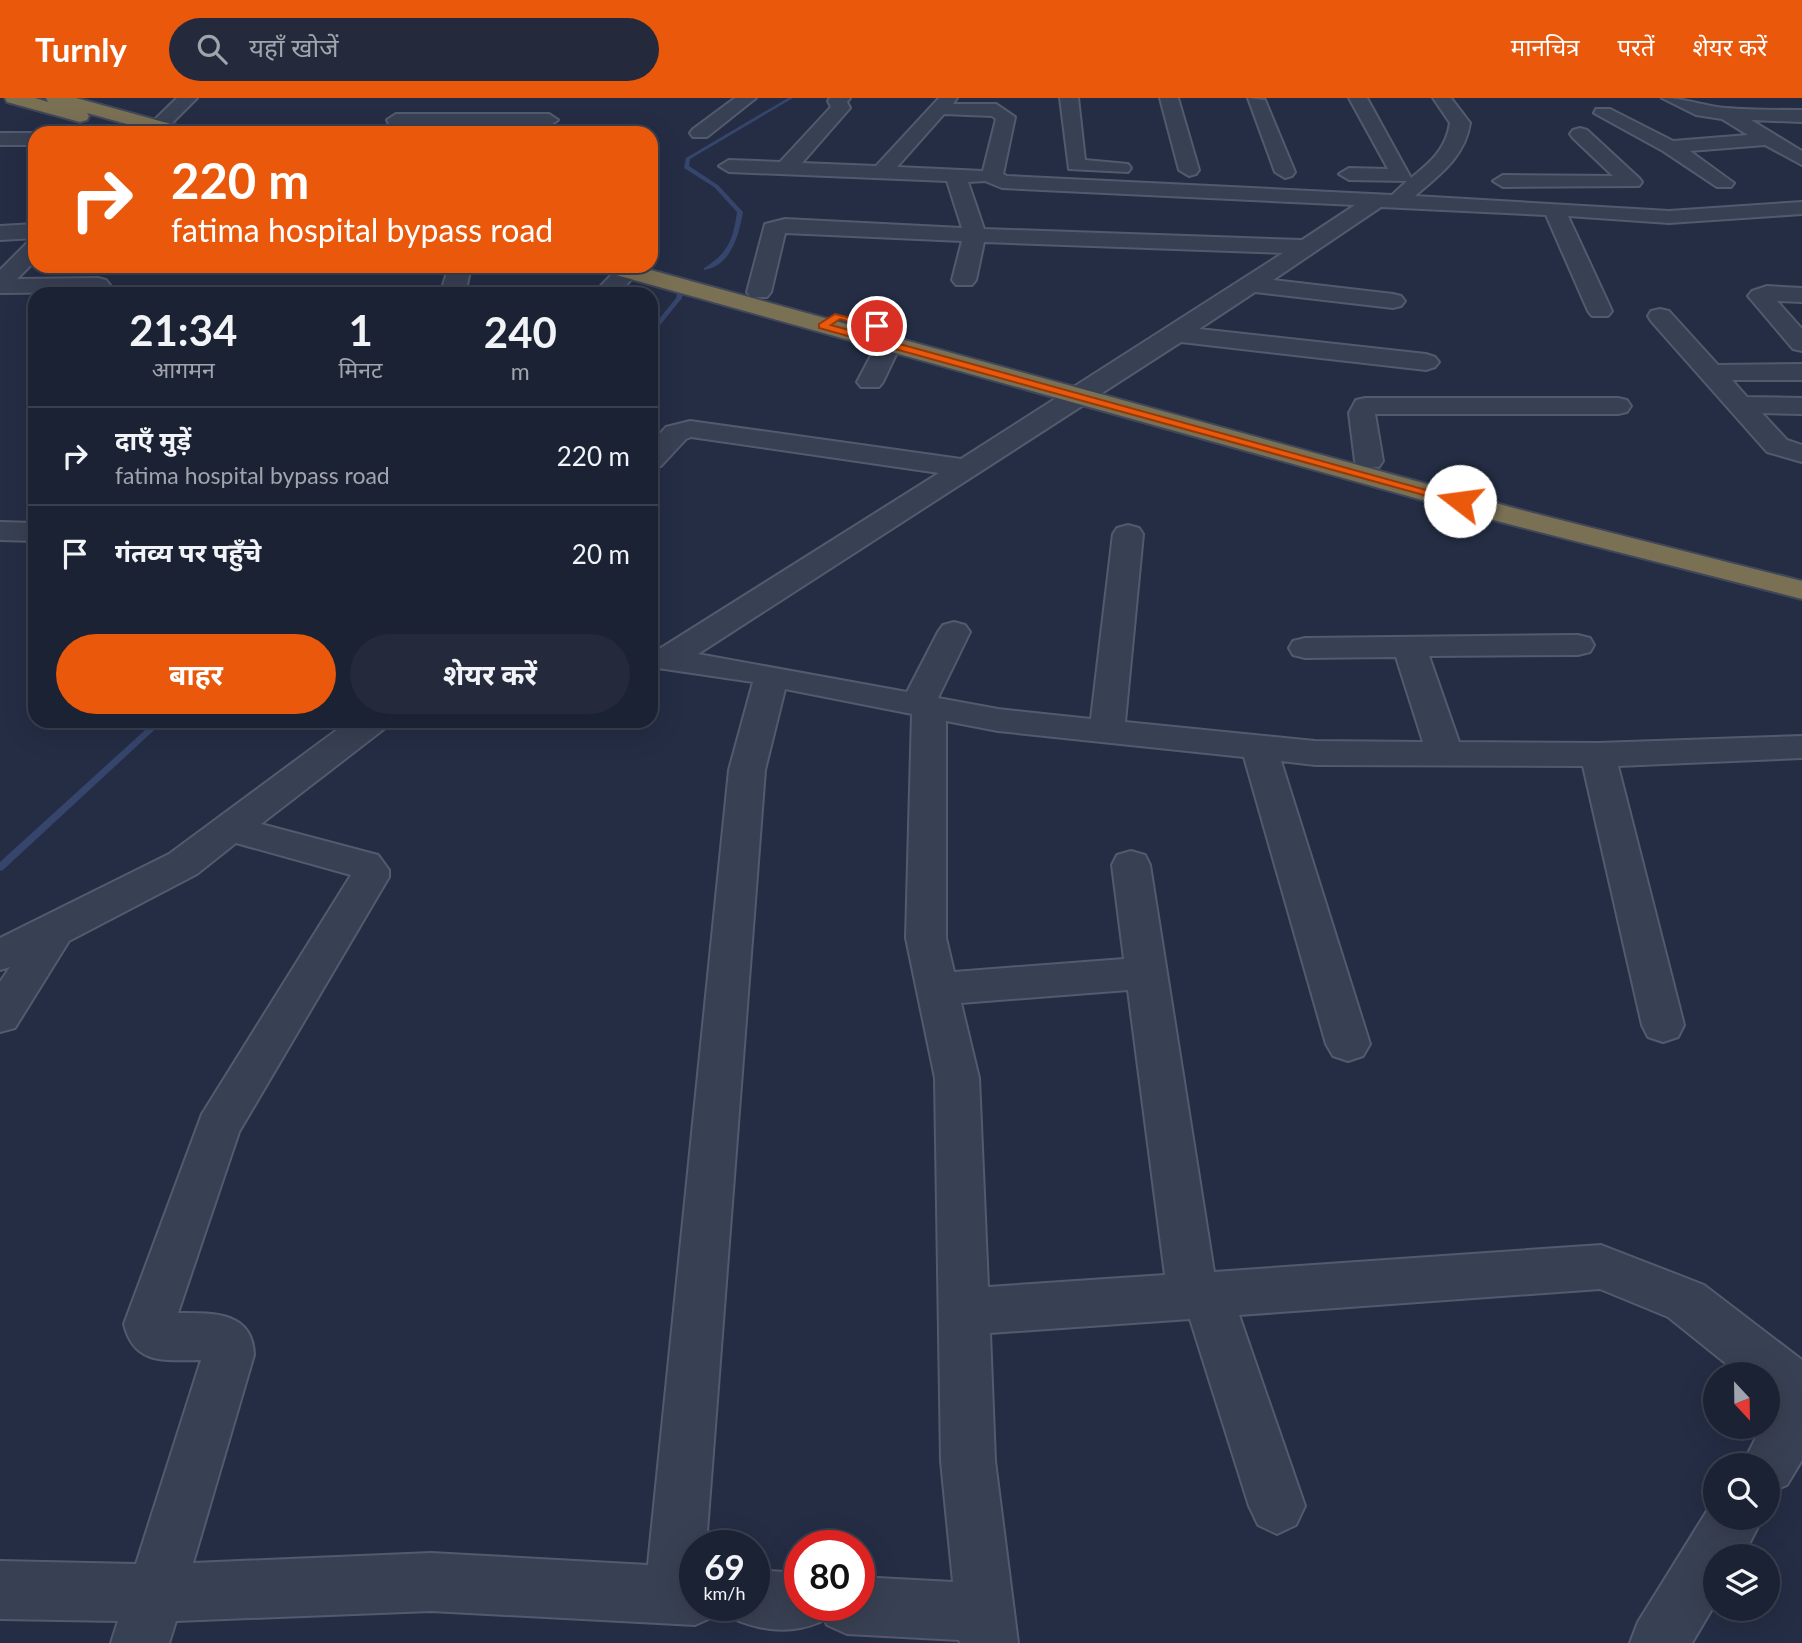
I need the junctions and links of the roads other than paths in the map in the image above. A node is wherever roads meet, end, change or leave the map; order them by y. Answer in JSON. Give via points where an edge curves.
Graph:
{"nodes":[{"id":1,"x":14,"y":98,"type":"edge"},
{"id":2,"x":188,"y":98,"type":"edge"},
{"id":3,"x":747,"y":98,"type":"edge"},
{"id":4,"x":841,"y":98,"type":"edge"},
{"id":5,"x":1069,"y":98,"type":"edge"},
{"id":6,"x":1168,"y":98,"type":"edge"},
{"id":7,"x":1358,"y":98,"type":"edge"},
{"id":8,"x":1442,"y":98,"type":"edge"},
{"id":9,"x":1671,"y":98,"type":"edge"},
{"id":10,"x":946,"y":100,"type":"edge"},
{"id":11,"x":1256,"y":100,"type":"dead end"},
{"id":12,"x":59,"y":105,"type":"edge"},
{"id":13,"x":1604,"y":113,"type":"dead end"},
{"id":14,"x":1727,"y":114,"type":"junction"},
{"id":15,"x":1802,"y":116,"type":"edge"},
{"id":16,"x":552,"y":119,"type":"edge"},
{"id":17,"x":396,"y":120,"type":"dead end"},
{"id":18,"x":47,"y":126,"type":"edge"},
{"id":19,"x":119,"y":126,"type":"edge"},
{"id":20,"x":140,"y":126,"type":"edge"},
{"id":21,"x":159,"y":126,"type":"edge"},
{"id":22,"x":700,"y":133,"type":"dead end"},
{"id":23,"x":1580,"y":134,"type":"dead end"},
{"id":24,"x":0,"y":139,"type":"edge"},
{"id":25,"x":28,"y":139,"type":"edge"},
{"id":26,"x":1769,"y":139,"type":"junction"},
{"id":27,"x":1670,"y":147,"type":"junction"},
{"id":28,"x":1802,"y":159,"type":"edge"},
{"id":29,"x":729,"y":166,"type":"dead end"},
{"id":30,"x":786,"y":168,"type":"junction"},
{"id":31,"x":1135,"y":168,"type":"dead end"},
{"id":32,"x":1162,"y":169,"type":"dead end"},
{"id":33,"x":881,"y":172,"type":"junction"},
{"id":34,"x":1258,"y":172,"type":"dead end"},
{"id":35,"x":1285,"y":172,"type":"junction"},
{"id":36,"x":955,"y":175,"type":"junction"},
{"id":37,"x":1073,"y":175,"type":"junction"},
{"id":38,"x":992,"y":176,"type":"junction"},
{"id":39,"x":1197,"y":177,"type":"junction"},
{"id":40,"x":1416,"y":177,"type":"junction"},
{"id":41,"x":1449,"y":180,"type":"dead end"},
{"id":42,"x":1476,"y":180,"type":"dead end"},
{"id":43,"x":1724,"y":183,"type":"dead end"},
{"id":44,"x":1387,"y":201,"type":"junction"},
{"id":45,"x":1802,"y":208,"type":"edge"},
{"id":46,"x":1555,"y":209,"type":"junction"},
{"id":47,"x":1717,"y":213,"type":"junction"},
{"id":48,"x":1802,"y":221,"type":"edge"},
{"id":49,"x":28,"y":231,"type":"edge"},
{"id":50,"x":0,"y":233,"type":"edge"},
{"id":51,"x":975,"y":235,"type":"junction"},
{"id":52,"x":1091,"y":235,"type":"junction"},
{"id":53,"x":1212,"y":244,"type":"junction"},
{"id":54,"x":1306,"y":247,"type":"junction"},
{"id":55,"x":28,"y":255,"type":"edge"},
{"id":56,"x":658,"y":272,"type":"edge"},
{"id":57,"x":624,"y":273,"type":"edge"},
{"id":58,"x":652,"y":273,"type":"edge"},
{"id":59,"x":964,"y":280,"type":"dead end"},
{"id":60,"x":0,"y":285,"type":"edge"},
{"id":61,"x":98,"y":285,"type":"dead end"},
{"id":62,"x":1250,"y":285,"type":"junction"},
{"id":63,"x":611,"y":287,"type":"edge"},
{"id":64,"x":759,"y":292,"type":"junction"},
{"id":65,"x":1802,"y":295,"type":"edge"},
{"id":66,"x":1393,"y":301,"type":"dead end"},
{"id":67,"x":1600,"y":311,"type":"dead end"},
{"id":68,"x":1660,"y":316,"type":"dead end"},
{"id":69,"x":831,"y":321,"type":"junction"},
{"id":70,"x":1176,"y":334,"type":"junction"},
{"id":71,"x":889,"y":344,"type":"junction"},
{"id":72,"x":1802,"y":344,"type":"edge"},
{"id":73,"x":1426,"y":362,"type":"dead end"},
{"id":74,"x":1802,"y":372,"type":"edge"},
{"id":75,"x":1710,"y":373,"type":"junction"},
{"id":76,"x":870,"y":382,"type":"dead end"},
{"id":77,"x":1086,"y":390,"type":"junction"},
{"id":78,"x":1739,"y":405,"type":"junction"},
{"id":79,"x":1618,"y":406,"type":"dead end"},
{"id":80,"x":1802,"y":406,"type":"edge"},
{"id":81,"x":658,"y":452,"type":"edge"},
{"id":82,"x":1802,"y":454,"type":"edge"},
{"id":83,"x":1369,"y":461,"type":"junction"},
{"id":84,"x":964,"y":468,"type":"junction"},
{"id":85,"x":1128,"y":534,"type":"dead end"},
{"id":86,"x":1802,"y":573,"type":"edge"},
{"id":87,"x":1802,"y":590,"type":"edge"},
{"id":88,"x":954,"y":632,"type":"dead end"},
{"id":89,"x":1578,"y":646,"type":"dead end"},
{"id":90,"x":1409,"y":647,"type":"junction"},
{"id":91,"x":1306,"y":648,"type":"dead end"},
{"id":92,"x":659,"y":658,"type":"edge"},
{"id":93,"x":772,"y":676,"type":"junction"},
{"id":94,"x":923,"y":705,"type":"junction"},
{"id":95,"x":363,"y":728,"type":"edge"},
{"id":96,"x":1107,"y":731,"type":"junction"},
{"id":97,"x":1259,"y":747,"type":"junction"},
{"id":98,"x":1802,"y":747,"type":"edge"},
{"id":99,"x":1445,"y":754,"type":"junction"},
{"id":100,"x":1598,"y":755,"type":"junction"},
{"id":101,"x":230,"y":829,"type":"junction"},
{"id":102,"x":1131,"y":865,"type":"dead end"},
{"id":103,"x":55,"y":931,"type":"junction"},
{"id":104,"x":0,"y":955,"type":"edge"},
{"id":105,"x":1147,"y":973,"type":"junction"},
{"id":106,"x":937,"y":989,"type":"junction"},
{"id":107,"x":0,"y":1016,"type":"edge"},
{"id":108,"x":1664,"y":1025,"type":"dead end"},
{"id":109,"x":1348,"y":1044,"type":"dead end"},
{"id":110,"x":1200,"y":1295,"type":"junction"},
{"id":111,"x":964,"y":1312,"type":"junction"},
{"id":112,"x":1802,"y":1392,"type":"edge"},
{"id":113,"x":1802,"y":1411,"type":"edge"},
{"id":114,"x":1776,"y":1453,"type":"edge"},
{"id":115,"x":1277,"y":1506,"type":"dead end"},
{"id":116,"x":690,"y":1530,"type":"edge"},
{"id":117,"x":1727,"y":1530,"type":"edge"},
{"id":118,"x":0,"y":1590,"type":"edge"},
{"id":119,"x":679,"y":1596,"type":"edge"},
{"id":120,"x":875,"y":1610,"type":"edge"},
{"id":121,"x":148,"y":1618,"type":"edge"},
{"id":122,"x":988,"y":1628,"type":"edge"},
{"id":123,"x":1659,"y":1643,"type":"edge"}],
"edges":[{"from":1,"to":12,"type":"highway"},
{"from":2,"to":21,"type":"street"},
{"from":3,"to":22,"type":"street"},
{"from":4,"to":30,"type":"street","via":[[841,108]]},
{"from":5,"to":37,"type":"street"},
{"from":6,"to":39,"type":"street"},
{"from":7,"to":40,"type":"street"},
{"from":8,"to":40,"type":"street","via":[[1460,123],[1459,131],[1437,168]]},
{"from":9,"to":14,"type":"street","via":[[1703,111]]},
{"from":10,"to":33,"type":"street"},
{"from":10,"to":38,"type":"street","via":[[946,109],[996,110],[1005,115]]},
{"from":11,"to":35,"type":"street"},
{"from":12,"to":18,"type":"street"},
{"from":12,"to":19,"type":"highway"},
{"from":12,"to":20,"type":"highway"},
{"from":13,"to":27,"type":"street"},
{"from":14,"to":15,"type":"street"},
{"from":14,"to":26,"type":"street"},
{"from":16,"to":17,"type":"street"},
{"from":23,"to":42,"type":"street","via":[[1632,182]]},
{"from":24,"to":25,"type":"street"},
{"from":26,"to":27,"type":"street"},
{"from":26,"to":28,"type":"street"},
{"from":27,"to":43,"type":"street"},
{"from":29,"to":30,"type":"street"},
{"from":30,"to":33,"type":"street"},
{"from":31,"to":37,"type":"street"},
{"from":32,"to":39,"type":"street"},
{"from":33,"to":36,"type":"street"},
{"from":34,"to":35,"type":"street"},
{"from":35,"to":40,"type":"street"},
{"from":36,"to":38,"type":"street"},
{"from":36,"to":51,"type":"street"},
{"from":37,"to":38,"type":"street","via":[[1002,182]]},
{"from":37,"to":39,"type":"street"},
{"from":37,"to":52,"type":"street"},
{"from":39,"to":44,"type":"street"},
{"from":39,"to":53,"type":"street"},
{"from":40,"to":41,"type":"street"},
{"from":40,"to":44,"type":"street"},
{"from":44,"to":46,"type":"street"},
{"from":44,"to":54,"type":"street"},
{"from":45,"to":47,"type":"street"},
{"from":46,"to":47,"type":"street","via":[[1668,218]]},
{"from":46,"to":67,"type":"street"},
{"from":47,"to":48,"type":"street"},
{"from":49,"to":50,"type":"street"},
{"from":51,"to":52,"type":"street"},
{"from":51,"to":59,"type":"street"},
{"from":51,"to":64,"type":"street","via":[[777,226]]},
{"from":52,"to":53,"type":"street"},
{"from":53,"to":54,"type":"street"},
{"from":54,"to":62,"type":"street"},
{"from":55,"to":60,"type":"street"},
{"from":56,"to":64,"type":"highway"},
{"from":57,"to":63,"type":"street"},
{"from":58,"to":69,"type":"highway"},
{"from":60,"to":61,"type":"street"},
{"from":62,"to":66,"type":"street"},
{"from":62,"to":70,"type":"street"},
{"from":64,"to":69,"type":"highway"},
{"from":65,"to":72,"type":"street","via":[[1760,296]]},
{"from":68,"to":75,"type":"street"},
{"from":69,"to":71,"type":"highway"},
{"from":69,"to":77,"type":"highway"},
{"from":70,"to":73,"type":"street"},
{"from":70,"to":77,"type":"street"},
{"from":71,"to":76,"type":"street"},
{"from":71,"to":77,"type":"highway"},
{"from":74,"to":75,"type":"street"},
{"from":75,"to":78,"type":"street"},
{"from":77,"to":83,"type":"highway"},
{"from":77,"to":84,"type":"street"},
{"from":77,"to":87,"type":"highway","via":[[1498,512]]},
{"from":78,"to":80,"type":"street"},
{"from":78,"to":82,"type":"street","via":[[1777,446]]},
{"from":79,"to":83,"type":"street","via":[[1365,407]]},
{"from":81,"to":84,"type":"street","via":[[676,433],[690,429]]},
{"from":83,"to":86,"type":"highway","via":[[1700,551]]},
{"from":84,"to":92,"type":"street"},
{"from":85,"to":96,"type":"street"},
{"from":88,"to":94,"type":"street"},
{"from":89,"to":90,"type":"street"},
{"from":90,"to":91,"type":"street"},
{"from":90,"to":99,"type":"street"},
{"from":92,"to":93,"type":"street"},
{"from":93,"to":94,"type":"street"},
{"from":93,"to":116,"type":"street","via":[[745,783]]},
{"from":94,"to":96,"type":"street","via":[[998,720]]},
{"from":94,"to":106,"type":"street","via":[[926,938]]},
{"from":95,"to":101,"type":"street"},
{"from":96,"to":97,"type":"street"},
{"from":97,"to":99,"type":"street","via":[[1315,753]]},
{"from":97,"to":109,"type":"street"},
{"from":98,"to":100,"type":"street"},
{"from":99,"to":100,"type":"street"},
{"from":100,"to":108,"type":"street"},
{"from":101,"to":103,"type":"street","via":[[183,864]]},
{"from":101,"to":121,"type":"street","via":[[364,864],[370,877],[218,1127],[149,1324],[158,1336],[219,1337],[228,1343],[228,1355]]},
{"from":102,"to":105,"type":"street"},
{"from":103,"to":104,"type":"street"},
{"from":103,"to":107,"type":"street"},
{"from":105,"to":106,"type":"street"},
{"from":105,"to":110,"type":"street"},
{"from":106,"to":111,"type":"street","via":[[957,1078]]},
{"from":110,"to":111,"type":"street"},
{"from":110,"to":112,"type":"street","via":[[1601,1266],[1686,1301]]},
{"from":110,"to":115,"type":"street"},
{"from":111,"to":122,"type":"street","via":[[968,1461]]},
{"from":113,"to":114,"type":"street"},
{"from":117,"to":123,"type":"street"},
{"from":118,"to":121,"type":"street"},
{"from":119,"to":121,"type":"street","via":[[431,1582]]},
{"from":120,"to":122,"type":"street"}]}
